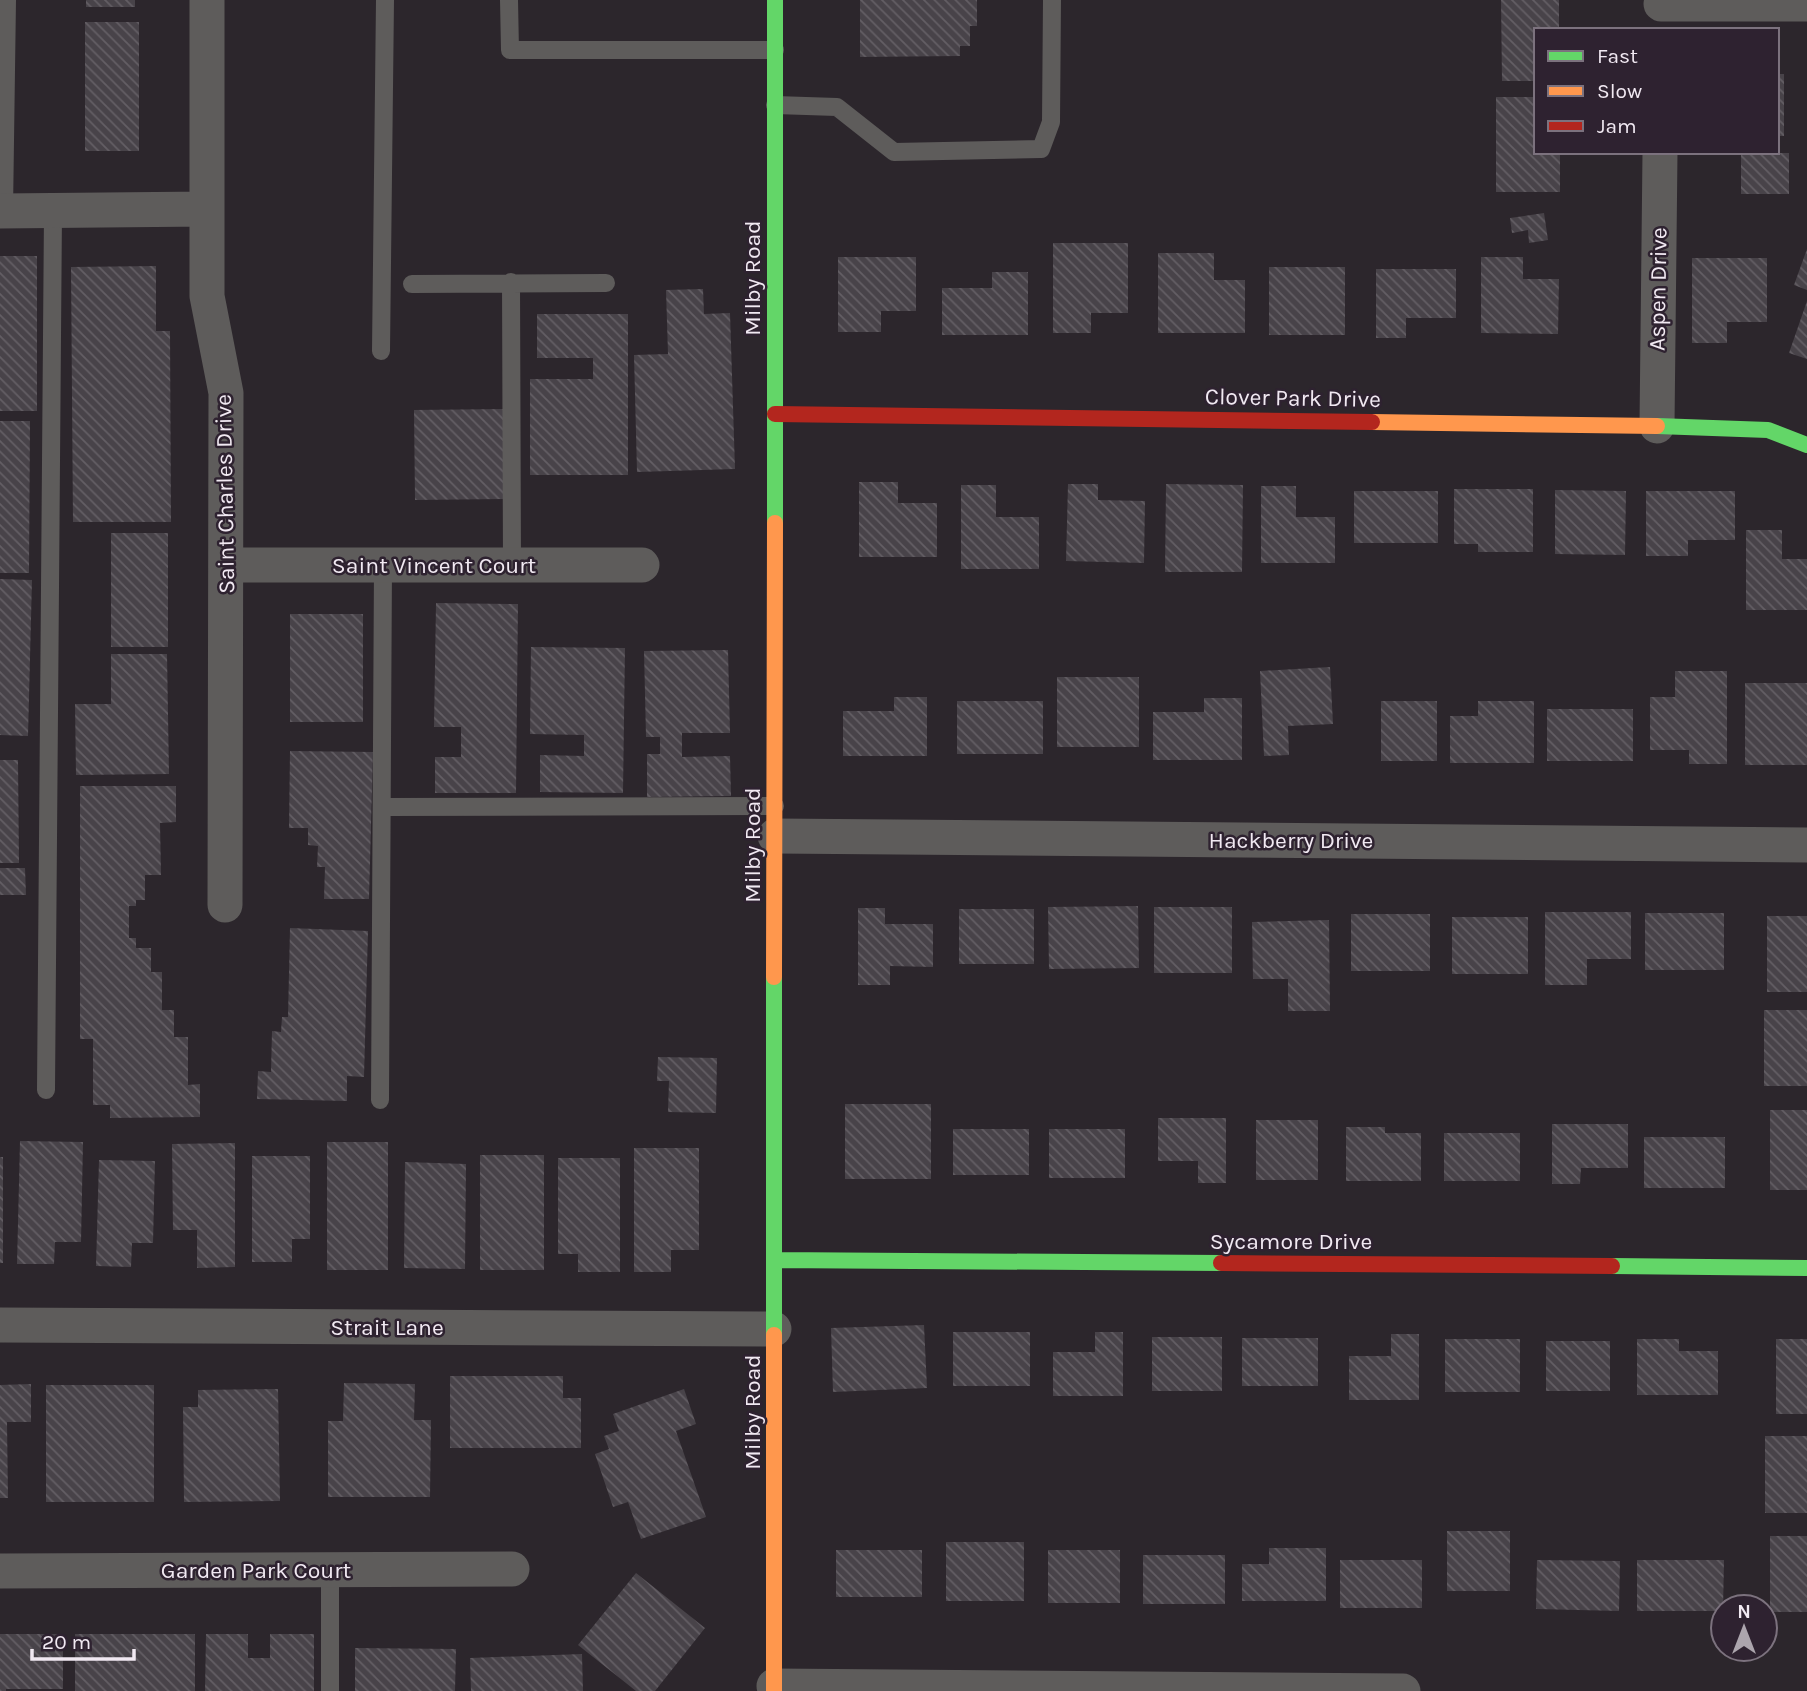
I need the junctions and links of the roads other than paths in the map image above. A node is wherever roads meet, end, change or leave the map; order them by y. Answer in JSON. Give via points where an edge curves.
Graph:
{"nodes":[{"id":1,"x":207,"y":0,"type":"edge"},
{"id":2,"x":384,"y":0,"type":"edge"},
{"id":3,"x":509,"y":0,"type":"edge"},
{"id":4,"x":775,"y":0,"type":"edge"},
{"id":5,"x":1052,"y":0,"type":"edge"},
{"id":6,"x":1807,"y":5,"type":"edge"},
{"id":7,"x":4,"y":9,"type":"edge"},
{"id":8,"x":1661,"y":11,"type":"edge"},
{"id":9,"x":775,"y":50,"type":"junction"},
{"id":10,"x":775,"y":105,"type":"junction"},
{"id":11,"x":1660,"y":154,"type":"edge"},
{"id":12,"x":207,"y":209,"type":"junction"},
{"id":13,"x":2,"y":211,"type":"edge"},
{"id":14,"x":53,"y":211,"type":"junction"},
{"id":15,"x":511,"y":282,"type":"junction"},
{"id":16,"x":606,"y":283,"type":"dead end"},
{"id":17,"x":412,"y":284,"type":"dead end"},
{"id":18,"x":381,"y":351,"type":"dead end"},
{"id":19,"x":775,"y":414,"type":"junction"},
{"id":20,"x":1657,"y":426,"type":"junction"},
{"id":21,"x":1807,"y":445,"type":"edge"},
{"id":22,"x":226,"y":565,"type":"junction"},
{"id":23,"x":383,"y":565,"type":"junction"},
{"id":24,"x":512,"y":565,"type":"junction"},
{"id":25,"x":642,"y":565,"type":"dead end"},
{"id":26,"x":382,"y":807,"type":"junction"},
{"id":27,"x":775,"y":821,"type":"junction"},
{"id":28,"x":1807,"y":845,"type":"edge"},
{"id":29,"x":225,"y":905,"type":"dead end"},
{"id":30,"x":46,"y":1090,"type":"dead end"},
{"id":31,"x":380,"y":1100,"type":"dead end"},
{"id":32,"x":774,"y":1260,"type":"junction"},
{"id":33,"x":1807,"y":1268,"type":"edge"},
{"id":34,"x":0,"y":1325,"type":"edge"},
{"id":35,"x":774,"y":1329,"type":"junction"},
{"id":36,"x":512,"y":1569,"type":"dead end"},
{"id":37,"x":330,"y":1570,"type":"junction"},
{"id":38,"x":0,"y":1571,"type":"edge"},
{"id":39,"x":774,"y":1689,"type":"edge"},
{"id":40,"x":330,"y":1691,"type":"edge"},
{"id":41,"x":1403,"y":1691,"type":"edge"}],
"edges":[{"from":1,"to":12,"type":"street","name":"Saint Charles Drive"},
{"from":2,"to":18,"type":"lane"},
{"from":3,"to":9,"type":"lane","via":[[510,50]]},
{"from":4,"to":9,"type":"street","name":"Milby Road"},
{"from":5,"to":10,"type":"lane","via":[[1051,122],[1041,149],[894,152],[837,107]]},
{"from":6,"to":8,"type":"street"},
{"from":7,"to":13,"type":"lane"},
{"from":9,"to":10,"type":"street","name":"Milby Road"},
{"from":10,"to":19,"type":"street","name":"Milby Road"},
{"from":11,"to":20,"type":"street","name":"Aspen Drive"},
{"from":12,"to":14,"type":"street"},
{"from":12,"to":22,"type":"street","name":"Saint Charles Drive","via":[[207,296],[226,393]]},
{"from":13,"to":14,"type":"street"},
{"from":14,"to":30,"type":"lane"},
{"from":15,"to":16,"type":"lane"},
{"from":15,"to":17,"type":"lane"},
{"from":15,"to":24,"type":"lane"},
{"from":19,"to":20,"type":"street","name":"Clover Park Drive"},
{"from":19,"to":27,"type":"street","name":"Milby Road"},
{"from":20,"to":21,"type":"street","name":"Clover Park Drive","via":[[1768,430]]},
{"from":22,"to":23,"type":"street","name":"Saint Vincent Court"},
{"from":22,"to":29,"type":"street","name":"Saint Charles Drive"},
{"from":23,"to":24,"type":"street","name":"Saint Vincent Court"},
{"from":23,"to":26,"type":"lane"},
{"from":24,"to":25,"type":"street","name":"Saint Vincent Court"},
{"from":26,"to":27,"type":"lane"},
{"from":26,"to":31,"type":"lane"},
{"from":27,"to":28,"type":"street","name":"Hackberry Drive"},
{"from":27,"to":32,"type":"street","name":"Milby Road"},
{"from":32,"to":33,"type":"street","name":"Sycamore Drive"},
{"from":32,"to":35,"type":"street","name":"Milby Road"},
{"from":34,"to":35,"type":"street","name":"Strait Lane"},
{"from":35,"to":39,"type":"street","name":"Milby Road"},
{"from":36,"to":37,"type":"street","name":"Garden Park Court"},
{"from":37,"to":38,"type":"street","name":"Garden Park Court"},
{"from":37,"to":40,"type":"lane"},
{"from":39,"to":41,"type":"street"}]}
